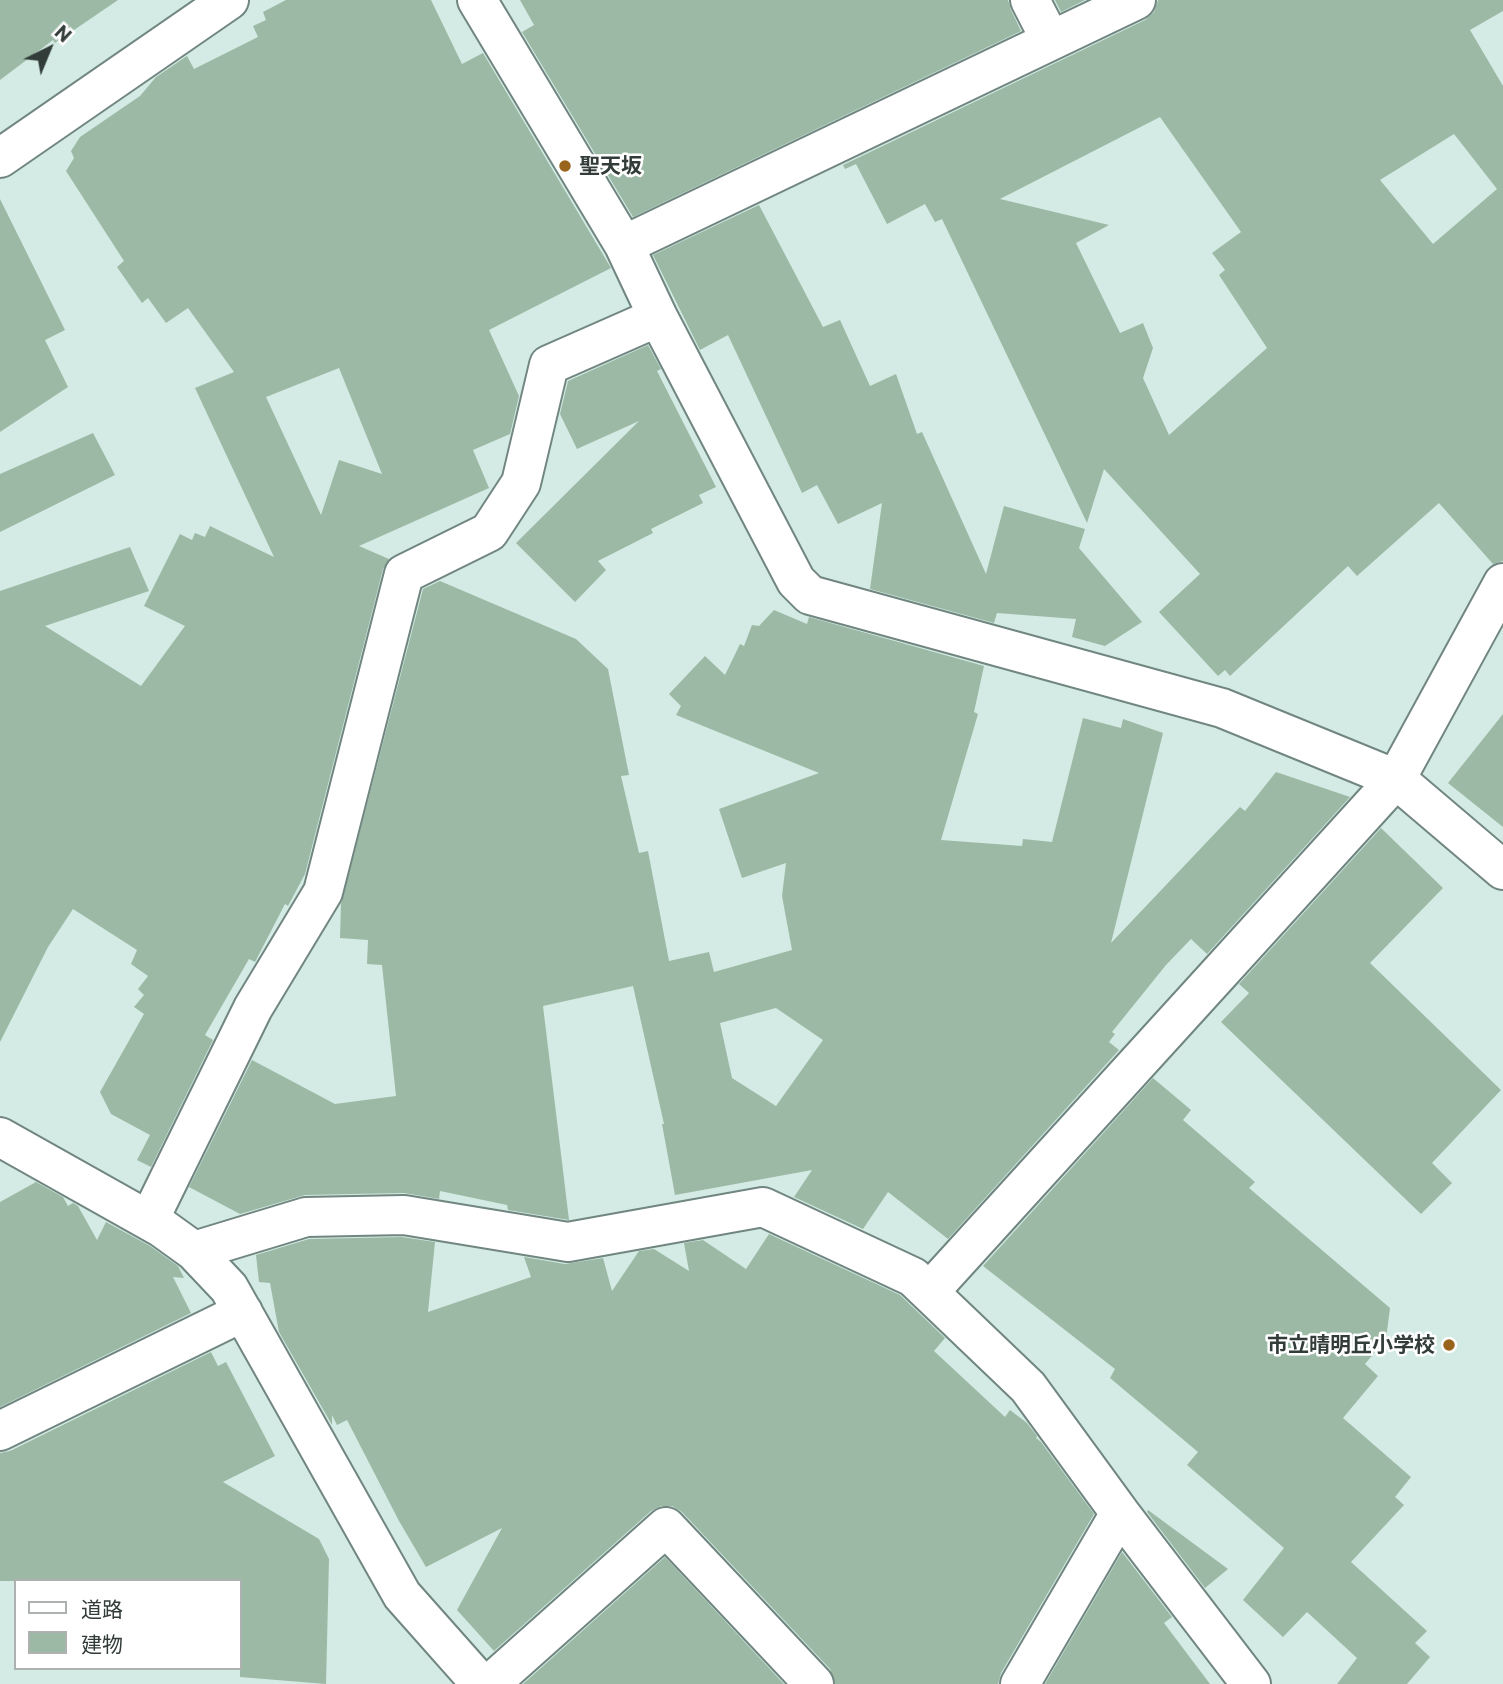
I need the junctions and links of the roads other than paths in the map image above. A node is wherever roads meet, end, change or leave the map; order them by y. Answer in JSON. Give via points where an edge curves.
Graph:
{"nodes":[{"id":1,"x":1030,"y":0,"type":"edge"},
{"id":2,"x":1136,"y":0,"type":"edge"},
{"id":3,"x":214,"y":4,"type":"edge"},
{"id":4,"x":481,"y":8,"type":"edge"},
{"id":5,"x":1050,"y":39,"type":"junction"},
{"id":6,"x":6,"y":142,"type":"edge"},
{"id":7,"x":624,"y":245,"type":"junction"},
{"id":8,"x":658,"y":317,"type":"junction"},
{"id":9,"x":1503,"y":583,"type":"edge"},
{"id":10,"x":1396,"y":779,"type":"junction"},
{"id":11,"x":1503,"y":870,"type":"edge"},
{"id":12,"x":0,"y":1137,"type":"edge"},
{"id":13,"x":149,"y":1220,"type":"junction"},
{"id":14,"x":194,"y":1251,"type":"junction"},
{"id":15,"x":929,"y":1292,"type":"junction"},
{"id":16,"x":243,"y":1312,"type":"junction"},
{"id":17,"x":0,"y":1431,"type":"edge"},
{"id":18,"x":1120,"y":1513,"type":"junction"},
{"id":19,"x":481,"y":1684,"type":"edge"},
{"id":20,"x":490,"y":1684,"type":"edge"},
{"id":21,"x":814,"y":1684,"type":"edge"},
{"id":22,"x":1020,"y":1684,"type":"edge"},
{"id":23,"x":1251,"y":1684,"type":"edge"}],
"edges":[{"from":1,"to":5,"type":"street"},
{"from":2,"to":5,"type":"street"},
{"from":3,"to":6,"type":"street"},
{"from":4,"to":7,"type":"street"},
{"from":5,"to":7,"type":"street"},
{"from":7,"to":8,"type":"street"},
{"from":8,"to":10,"type":"street","via":[[796,581],[810,595],[1223,708]]},
{"from":8,"to":13,"type":"street","via":[[549,365],[521,483],[489,532],[404,574],[323,892],[253,1008]]},
{"from":9,"to":10,"type":"street"},
{"from":10,"to":11,"type":"street"},
{"from":10,"to":15,"type":"street"},
{"from":12,"to":13,"type":"street"},
{"from":13,"to":14,"type":"street"},
{"from":14,"to":15,"type":"street","via":[[306,1217],[404,1215],[568,1242],[763,1207],[913,1277]]},
{"from":14,"to":16,"type":"street","via":[[229,1288]]},
{"from":15,"to":18,"type":"street","via":[[1028,1387]]},
{"from":16,"to":17,"type":"street"},
{"from":16,"to":19,"type":"street","via":[[402,1595]]},
{"from":18,"to":22,"type":"street"},
{"from":18,"to":23,"type":"street"},
{"from":20,"to":21,"type":"street","via":[[666,1527]]}]}
